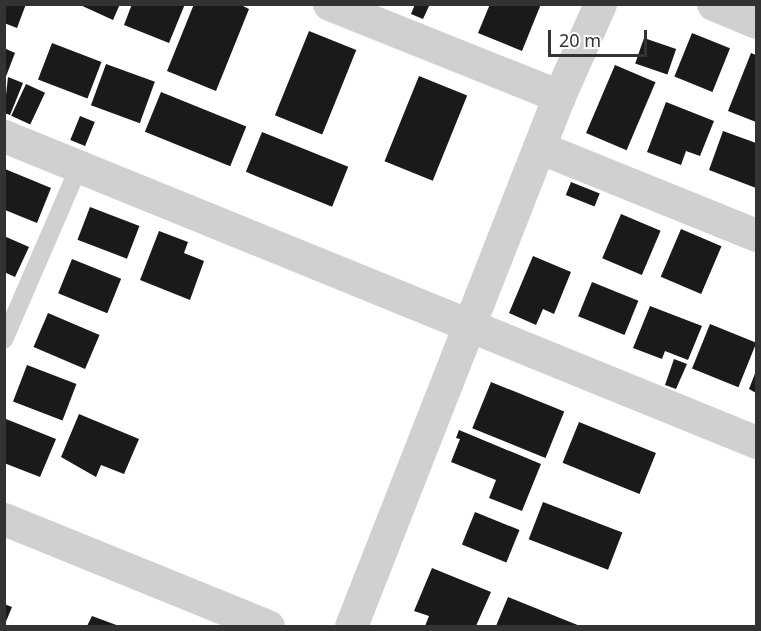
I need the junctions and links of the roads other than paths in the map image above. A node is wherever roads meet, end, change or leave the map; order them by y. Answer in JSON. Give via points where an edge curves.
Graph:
{"nodes":[{"id":1,"x":329,"y":4,"type":"edge"},
{"id":2,"x":600,"y":4,"type":"edge"},
{"id":3,"x":713,"y":4,"type":"edge"},
{"id":4,"x":756,"y":22,"type":"edge"},
{"id":5,"x":559,"y":96,"type":"junction"},
{"id":6,"x":4,"y":136,"type":"edge"},
{"id":7,"x":541,"y":148,"type":"junction"},
{"id":8,"x":79,"y":166,"type":"junction"},
{"id":9,"x":756,"y":235,"type":"edge"},
{"id":10,"x":468,"y":325,"type":"junction"},
{"id":11,"x":4,"y":340,"type":"edge"},
{"id":12,"x":756,"y":442,"type":"edge"},
{"id":13,"x":4,"y":519,"type":"edge"},
{"id":14,"x":268,"y":627,"type":"edge"},
{"id":15,"x":351,"y":627,"type":"edge"}],
"edges":[{"from":1,"to":5,"type":"street"},
{"from":2,"to":5,"type":"street"},
{"from":3,"to":4,"type":"street"},
{"from":5,"to":7,"type":"street"},
{"from":6,"to":8,"type":"street"},
{"from":7,"to":9,"type":"street"},
{"from":7,"to":10,"type":"street"},
{"from":8,"to":10,"type":"street"},
{"from":8,"to":11,"type":"lane"},
{"from":10,"to":12,"type":"street"},
{"from":10,"to":15,"type":"street"},
{"from":13,"to":14,"type":"street"}]}
